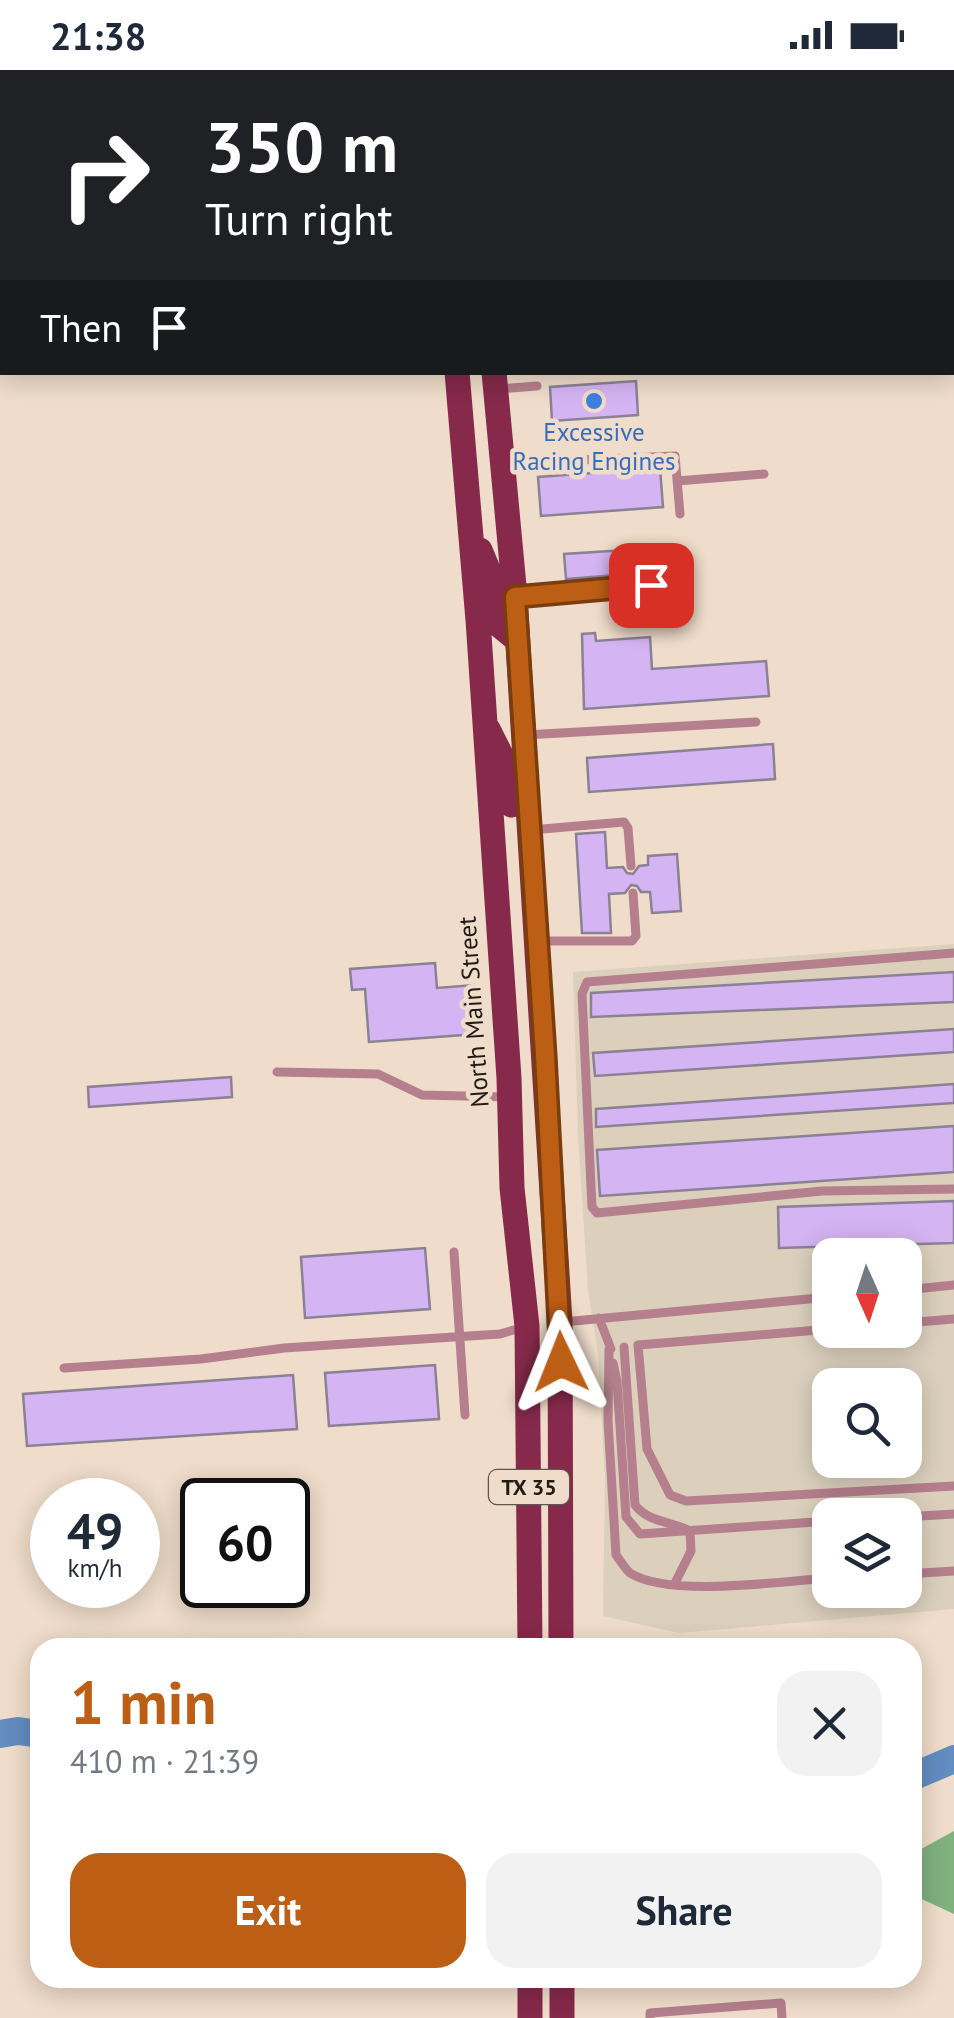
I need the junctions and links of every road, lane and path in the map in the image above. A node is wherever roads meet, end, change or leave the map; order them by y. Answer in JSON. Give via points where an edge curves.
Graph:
{"nodes":[{"id":1,"x":456,"y":375,"type":"edge"},
{"id":2,"x":494,"y":381,"type":"edge"},
{"id":3,"x":536,"y":386,"type":"dead end"},
{"id":4,"x":504,"y":463,"type":"junction"},
{"id":5,"x":764,"y":474,"type":"dead end"},
{"id":6,"x":677,"y":481,"type":"junction"},
{"id":7,"x":680,"y":514,"type":"dead end"},
{"id":8,"x":470,"y":527,"type":"junction"},
{"id":9,"x":688,"y":582,"type":"dead end"},
{"id":10,"x":515,"y":597,"type":"junction"},
{"id":11,"x":516,"y":639,"type":"junction"},
{"id":12,"x":480,"y":646,"type":"junction"},
{"id":13,"x":484,"y":720,"type":"junction"},
{"id":14,"x":756,"y":722,"type":"dead end"},
{"id":15,"x":522,"y":735,"type":"junction"},
{"id":16,"x":528,"y":830,"type":"junction"},
{"id":17,"x":631,"y":866,"type":"dead end"},
{"id":18,"x":633,"y":893,"type":"dead end"},
{"id":19,"x":537,"y":941,"type":"junction"},
{"id":20,"x":954,"y":953,"type":"edge"},
{"id":21,"x":277,"y":1072,"type":"dead end"},
{"id":22,"x":546,"y":1095,"type":"junction"},
{"id":23,"x":510,"y":1097,"type":"junction"},
{"id":24,"x":954,"y":1189,"type":"edge"},
{"id":25,"x":454,"y":1252,"type":"dead end"},
{"id":26,"x":954,"y":1285,"type":"edge"},
{"id":27,"x":922,"y":1288,"type":"edge"},
{"id":28,"x":812,"y":1299,"type":"edge"},
{"id":29,"x":599,"y":1318,"type":"junction"},
{"id":30,"x":954,"y":1319,"type":"edge"},
{"id":31,"x":560,"y":1322,"type":"junction"},
{"id":32,"x":922,"y":1322,"type":"edge"},
{"id":33,"x":527,"y":1326,"type":"junction"},
{"id":34,"x":812,"y":1332,"type":"edge"},
{"id":35,"x":459,"y":1336,"type":"junction"},
{"id":36,"x":638,"y":1346,"type":"junction"},
{"id":37,"x":624,"y":1347,"type":"junction"},
{"id":38,"x":610,"y":1349,"type":"junction"},
{"id":39,"x":64,"y":1368,"type":"dead end"},
{"id":40,"x":465,"y":1416,"type":"dead end"},
{"id":41,"x":954,"y":1486,"type":"edge"},
{"id":42,"x":954,"y":1514,"type":"edge"},
{"id":43,"x":922,"y":1516,"type":"edge"},
{"id":44,"x":812,"y":1523,"type":"edge"},
{"id":45,"x":690,"y":1531,"type":"junction"},
{"id":46,"x":954,"y":1571,"type":"edge"},
{"id":47,"x":922,"y":1573,"type":"edge"},
{"id":48,"x":812,"y":1579,"type":"edge"},
{"id":49,"x":674,"y":1585,"type":"junction"},
{"id":50,"x":530,"y":1638,"type":"edge"},
{"id":51,"x":561,"y":1638,"type":"edge"},
{"id":52,"x":530,"y":1988,"type":"edge"},
{"id":53,"x":562,"y":1988,"type":"edge"},
{"id":54,"x":530,"y":2018,"type":"edge"},
{"id":55,"x":562,"y":2018,"type":"edge"},
{"id":56,"x":650,"y":2018,"type":"edge"},
{"id":57,"x":782,"y":2018,"type":"edge"}],
"edges":[{"from":1,"to":8,"type":"main road","name":"North Main Street","number":"TX 35"},
{"from":2,"to":3,"type":"lane"},
{"from":2,"to":4,"type":"main road","number":"TX 35"},
{"from":4,"to":6,"type":"lane","via":[[675,456]]},
{"from":4,"to":10,"type":"main road","number":"TX 35"},
{"from":5,"to":6,"type":"lane"},
{"from":6,"to":7,"type":"lane"},
{"from":8,"to":11,"type":"main road","via":[[495,586],[499,625]]},
{"from":8,"to":12,"type":"main road","name":"North Main Street","number":"TX 35"},
{"from":9,"to":10,"type":"lane"},
{"from":10,"to":11,"type":"main road","number":"TX 35"},
{"from":11,"to":15,"type":"main road","number":"TX 35"},
{"from":12,"to":13,"type":"main road","name":"North Main Street","number":"TX 35"},
{"from":12,"to":15,"type":"main road","via":[[503,669],[509,715]]},
{"from":13,"to":16,"type":"main road","via":[[506,765],[514,821]]},
{"from":13,"to":23,"type":"main road","name":"North Main Street","number":"TX 35"},
{"from":14,"to":15,"type":"lane"},
{"from":15,"to":16,"type":"main road","number":"TX 35"},
{"from":16,"to":17,"type":"lane","via":[[624,822]]},
{"from":16,"to":19,"type":"main road","number":"TX 35"},
{"from":18,"to":19,"type":"lane","via":[[632,942]]},
{"from":19,"to":22,"type":"main road","number":"TX 35"},
{"from":20,"to":24,"type":"lane","via":[[587,982],[582,994],[597,1213],[822,1191]]},
{"from":21,"to":23,"type":"lane","via":[[378,1074],[422,1095]]},
{"from":22,"to":23,"type":"main road"},
{"from":22,"to":31,"type":"main road","number":"TX 35"},
{"from":23,"to":33,"type":"main road","name":"North Main Street","number":"TX 35"},
{"from":25,"to":35,"type":"lane"},
{"from":26,"to":27,"type":"lane"},
{"from":28,"to":29,"type":"lane"},
{"from":29,"to":31,"type":"lane"},
{"from":29,"to":38,"type":"lane"},
{"from":30,"to":32,"type":"lane"},
{"from":31,"to":33,"type":"main road"},
{"from":31,"to":51,"type":"main road","number":"TX 35"},
{"from":33,"to":35,"type":"lane"},
{"from":33,"to":50,"type":"main road","name":"North Main Street","number":"TX 35"},
{"from":34,"to":36,"type":"lane"},
{"from":35,"to":39,"type":"lane"},
{"from":35,"to":40,"type":"lane"},
{"from":36,"to":37,"type":"lane"},
{"from":36,"to":41,"type":"lane","via":[[647,1449],[670,1494],[686,1501]]},
{"from":37,"to":38,"type":"lane"},
{"from":37,"to":45,"type":"lane","via":[[635,1505],[642,1514]]},
{"from":38,"to":45,"type":"lane","via":[[628,1522],[640,1534]]},
{"from":38,"to":49,"type":"lane","via":[[616,1555],[629,1572]]},
{"from":42,"to":43,"type":"lane"},
{"from":44,"to":45,"type":"lane"},
{"from":45,"to":49,"type":"lane","via":[[691,1551]]},
{"from":46,"to":47,"type":"lane"},
{"from":48,"to":49,"type":"lane"},
{"from":52,"to":54,"type":"main road"},
{"from":53,"to":55,"type":"main road"},
{"from":56,"to":57,"type":"lane","via":[[650,2012],[781,2003]]}]}
